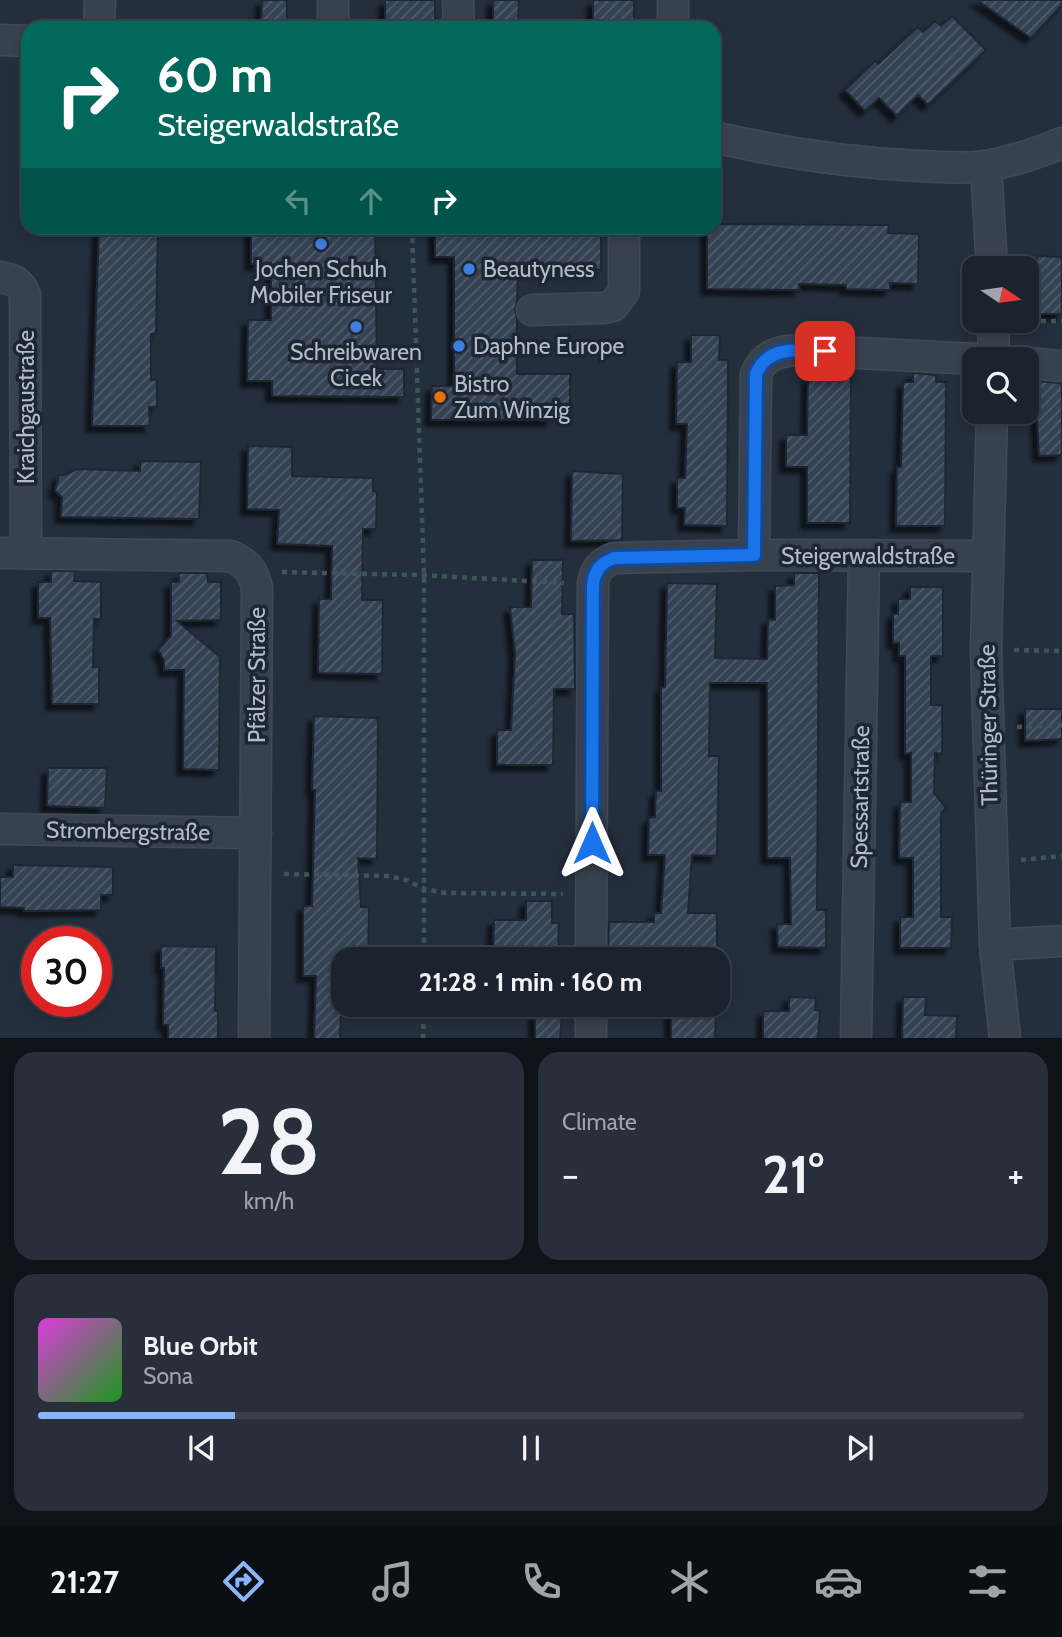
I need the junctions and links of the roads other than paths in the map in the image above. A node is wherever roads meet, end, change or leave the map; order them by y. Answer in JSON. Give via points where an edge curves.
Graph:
{"nodes":[{"id":1,"x":100,"y":0,"type":"edge"},
{"id":2,"x":333,"y":0,"type":"edge"},
{"id":3,"x":458,"y":0,"type":"edge"},
{"id":4,"x":673,"y":0,"type":"edge"},
{"id":5,"x":99,"y":21,"type":"edge"},
{"id":6,"x":333,"y":21,"type":"edge"},
{"id":7,"x":458,"y":21,"type":"edge"},
{"id":8,"x":673,"y":21,"type":"edge"},
{"id":9,"x":0,"y":40,"type":"edge"},
{"id":10,"x":21,"y":41,"type":"edge"},
{"id":11,"x":721,"y":139,"type":"edge"},
{"id":12,"x":1062,"y":143,"type":"edge"},
{"id":13,"x":986,"y":166,"type":"junction"},
{"id":14,"x":624,"y":235,"type":"edge"},
{"id":15,"x":991,"y":256,"type":"edge"},
{"id":16,"x":0,"y":277,"type":"edge"},
{"id":17,"x":532,"y":310,"type":"dead end"},
{"id":18,"x":962,"y":358,"type":"edge"},
{"id":19,"x":1039,"y":364,"type":"edge"},
{"id":20,"x":1062,"y":366,"type":"edge"},
{"id":21,"x":992,"y":424,"type":"edge"},
{"id":22,"x":13,"y":553,"type":"edge"},
{"id":23,"x":754,"y":555,"type":"junction"},
{"id":24,"x":864,"y":556,"type":"junction"},
{"id":25,"x":988,"y":556,"type":"junction"},
{"id":26,"x":0,"y":829,"type":"edge"},
{"id":27,"x":256,"y":833,"type":"junction"},
{"id":28,"x":1062,"y":941,"type":"edge"},
{"id":29,"x":995,"y":945,"type":"junction"},
{"id":30,"x":591,"y":947,"type":"edge"},
{"id":31,"x":591,"y":1017,"type":"edge"},
{"id":32,"x":254,"y":1038,"type":"edge"},
{"id":33,"x":591,"y":1038,"type":"edge"},
{"id":34,"x":856,"y":1038,"type":"edge"},
{"id":35,"x":1005,"y":1038,"type":"edge"}],
"edges":[{"from":1,"to":5,"type":"street"},
{"from":2,"to":6,"type":"street"},
{"from":3,"to":7,"type":"street"},
{"from":4,"to":8,"type":"street"},
{"from":9,"to":10,"type":"street"},
{"from":11,"to":13,"type":"street","via":[[869,164]]},
{"from":12,"to":13,"type":"street"},
{"from":13,"to":15,"type":"street"},
{"from":14,"to":17,"type":"street","via":[[624,291],[613,306]]},
{"from":16,"to":22,"type":"street","name":"Kraichgaustraße","via":[[13,279],[25,295]]},
{"from":18,"to":23,"type":"street","via":[[800,350],[774,353],[765,360],[756,374]]},
{"from":19,"to":20,"type":"street"},
{"from":21,"to":25,"type":"street","name":"Thüringer Straße"},
{"from":22,"to":27,"type":"street","name":"Pfälzer Straße","via":[[230,556],[246,563],[257,588]]},
{"from":23,"to":24,"type":"street","name":"Steigerwaldstraße"},
{"from":23,"to":30,"type":"street","name":"Steigerwaldstraße","via":[[614,558],[597,568],[593,584]]},
{"from":24,"to":25,"type":"street","name":"Steigerwaldstraße"},
{"from":24,"to":34,"type":"street","name":"Spessartstraße"},
{"from":25,"to":29,"type":"street","name":"Thüringer Straße","via":[[986,649]]},
{"from":26,"to":27,"type":"street","name":"Strombergstraße"},
{"from":27,"to":32,"type":"street","name":"Pfälzer Straße"},
{"from":28,"to":29,"type":"street"},
{"from":29,"to":35,"type":"street","name":"Thüringer Straße"},
{"from":31,"to":33,"type":"street"}]}
